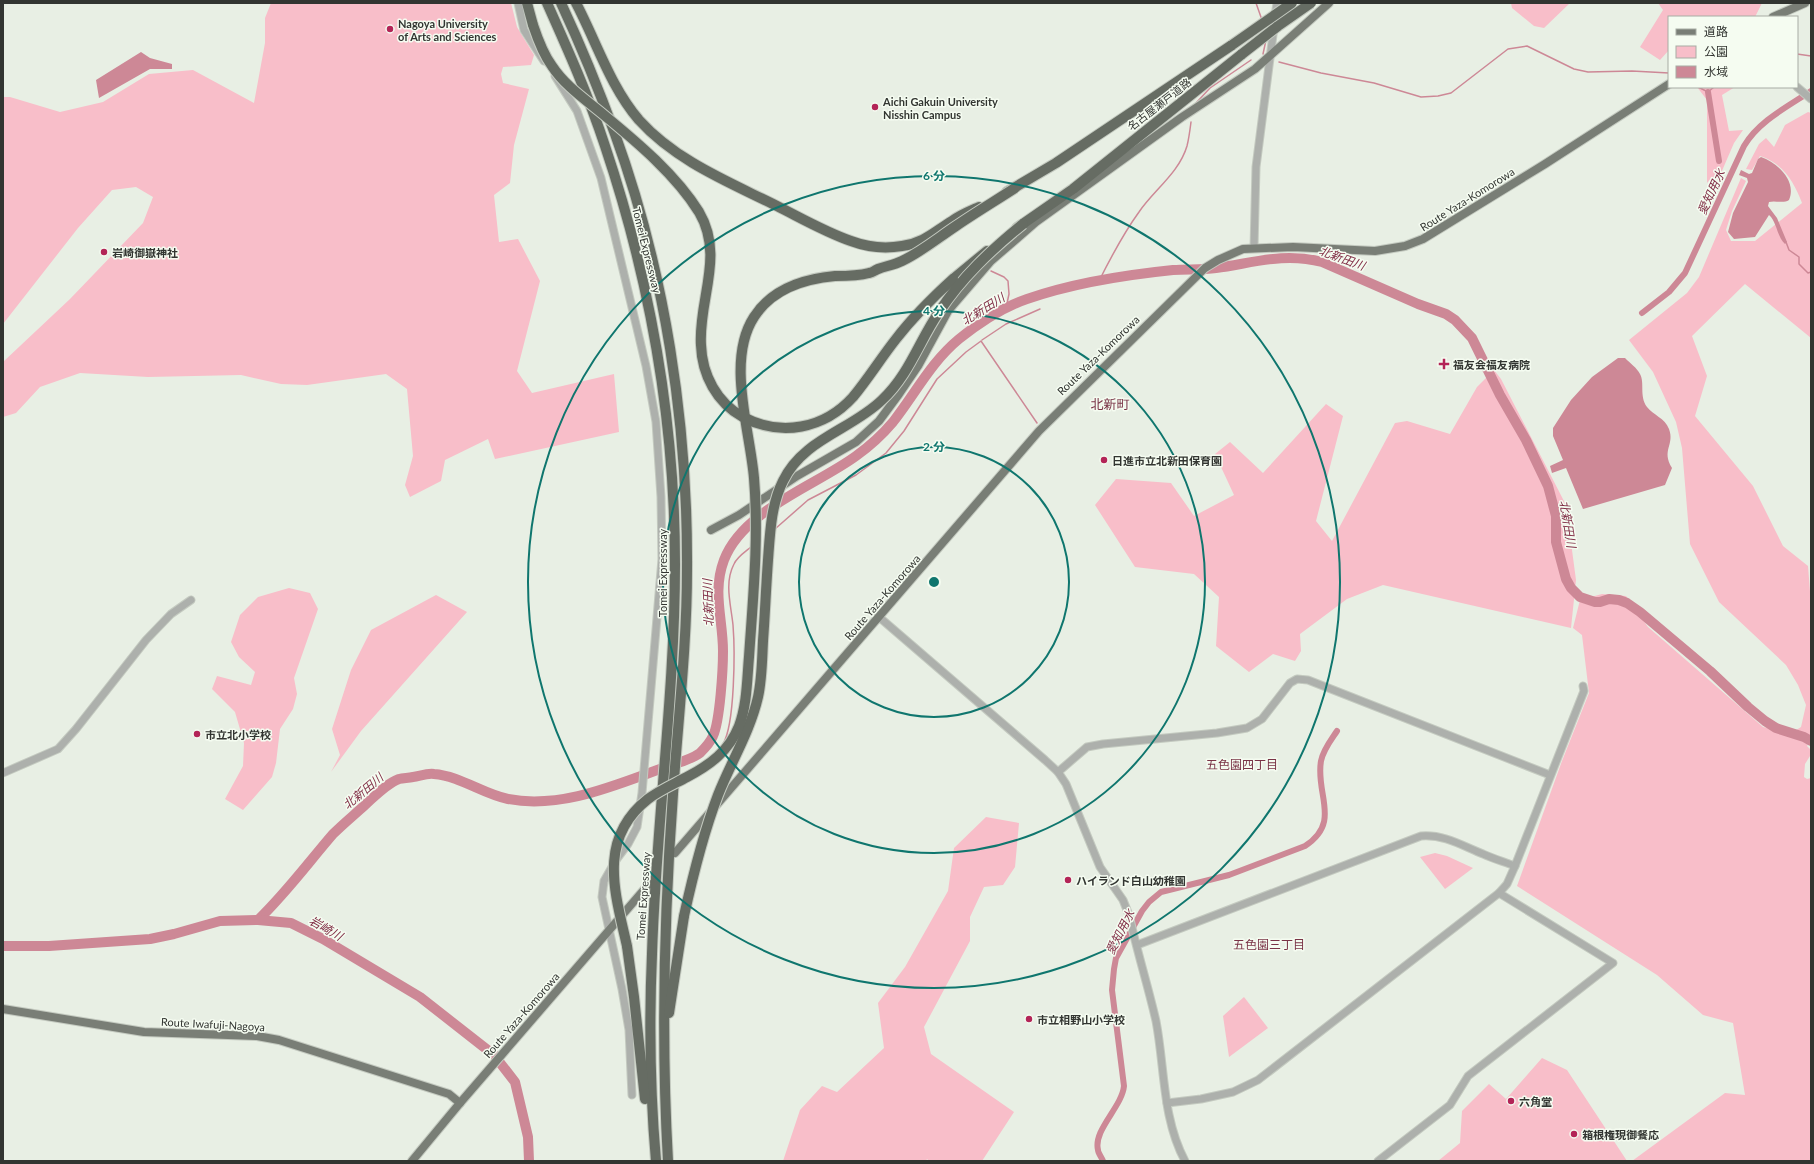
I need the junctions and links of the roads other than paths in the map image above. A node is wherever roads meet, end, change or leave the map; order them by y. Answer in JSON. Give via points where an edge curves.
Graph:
{"nodes":[{"id":1,"x":518,"y":3,"type":"edge"},
{"id":2,"x":527,"y":3,"type":"edge"},
{"id":3,"x":547,"y":3,"type":"edge"},
{"id":4,"x":561,"y":3,"type":"edge"},
{"id":5,"x":576,"y":3,"type":"edge"},
{"id":6,"x":1276,"y":3,"type":"edge"},
{"id":7,"x":1292,"y":3,"type":"edge"},
{"id":8,"x":1311,"y":3,"type":"edge"},
{"id":9,"x":1329,"y":3,"type":"edge"},
{"id":10,"x":1805,"y":3,"type":"edge"},
{"id":11,"x":1775,"y":16,"type":"edge"},
{"id":12,"x":1270,"y":57,"type":"junction"},
{"id":13,"x":1668,"y":85,"type":"edge"},
{"id":14,"x":1799,"y":89,"type":"edge"},
{"id":15,"x":1811,"y":99,"type":"edge"},
{"id":16,"x":1015,"y":188,"type":"junction"},
{"id":17,"x":1023,"y":224,"type":"junction"},
{"id":18,"x":1254,"y":248,"type":"junction"},
{"id":19,"x":712,"y":530,"type":"dead end"},
{"id":20,"x":191,"y":600,"type":"dead end"},
{"id":21,"x":879,"y":617,"type":"junction"},
{"id":22,"x":1582,"y":686,"type":"dead end"},
{"id":23,"x":1058,"y":772,"type":"junction"},
{"id":24,"x":3,"y":774,"type":"edge"},
{"id":25,"x":1550,"y":775,"type":"junction"},
{"id":26,"x":675,"y":853,"type":"dead end"},
{"id":27,"x":1515,"y":866,"type":"junction"},
{"id":28,"x":649,"y":884,"type":"dead end"},
{"id":29,"x":1499,"y":893,"type":"junction"},
{"id":30,"x":609,"y":930,"type":"junction"},
{"id":31,"x":1137,"y":945,"type":"junction"},
{"id":32,"x":3,"y":1009,"type":"edge"},
{"id":33,"x":664,"y":1069,"type":"junction"},
{"id":34,"x":632,"y":1095,"type":"dead end"},
{"id":35,"x":460,"y":1103,"type":"junction"},
{"id":36,"x":1167,"y":1103,"type":"junction"},
{"id":37,"x":412,"y":1161,"type":"edge"},
{"id":38,"x":653,"y":1161,"type":"edge"},
{"id":39,"x":656,"y":1161,"type":"edge"},
{"id":40,"x":668,"y":1161,"type":"edge"},
{"id":41,"x":1185,"y":1161,"type":"edge"},
{"id":42,"x":1378,"y":1161,"type":"edge"}],
"edges":[{"from":1,"to":30,"type":"street","via":[[524,30],[577,111],[601,178],[644,358],[656,422],[662,559],[642,793],[637,827],[602,886],[603,907]]},
{"from":2,"to":17,"type":"highway","bridge":true,"via":[[542,49],[559,76],[642,148],[672,178],[699,213],[708,234],[711,254],[701,335],[705,369],[714,390],[729,407],[739,415],[761,425],[785,429],[811,425],[822,421],[842,407],[904,328],[932,299],[969,264]]},
{"from":3,"to":39,"type":"highway","name":"Tomei Expressway","via":[[587,95],[620,191],[652,322],[664,400],[672,481],[674,618],[655,894],[650,1020],[650,1070]]},
{"from":4,"to":33,"type":"highway","name":"Tomei Expressway","via":[[620,148],[649,247],[669,345],[681,436],[687,518],[686,628],[664,952]]},
{"from":5,"to":16,"type":"highway","bridge":true,"via":[[615,86],[640,120],[660,140],[704,169],[839,236],[876,247],[911,245],[923,241],[952,220]]},
{"from":6,"to":12,"type":"street"},
{"from":7,"to":16,"type":"highway","name":"名古屋瀬戸道路","bridge":true,"via":[[1181,80]]},
{"from":8,"to":17,"type":"highway","name":"名古屋瀬戸道路","bridge":true},
{"from":9,"to":12,"type":"main road"},
{"from":10,"to":11,"type":"main road"},
{"from":12,"to":18,"type":"street","via":[[1256,167]]},
{"from":12,"to":19,"type":"main road","via":[[1036,222],[990,261],[948,311],[918,366],[891,405],[879,421],[856,442]]},
{"from":13,"to":18,"type":"main road","name":"Route Yaza-Komorowa","via":[[1423,239],[1405,246],[1375,251]]},
{"from":14,"to":15,"type":"street"},
{"from":16,"to":38,"type":"highway","bridge":true,"via":[[903,261],[871,273],[807,280],[785,288],[768,301],[753,318],[748,329],[741,350],[740,373],[753,462],[756,539],[744,710],[733,737],[721,754],[702,769],[650,798],[633,814],[620,835],[614,856],[613,869],[634,997]]},
{"from":17,"to":33,"type":"highway","bridge":true,"via":[[983,258],[960,283],[940,310],[906,371],[891,392],[866,413],[807,450],[783,480],[775,504],[769,540],[758,696],[746,734],[711,815],[694,870],[670,1000]]},
{"from":18,"to":21,"type":"main road","name":"Route Yaza-Komorowa","via":[[1235,252],[1205,268],[1061,408],[1039,430]]},
{"from":20,"to":24,"type":"street","via":[[171,614],[146,640],[58,749]]},
{"from":21,"to":23,"type":"street"},
{"from":21,"to":26,"type":"main road","name":"Route Yaza-Komorowa"},
{"from":22,"to":25,"type":"street","via":[[1584,691]]},
{"from":23,"to":25,"type":"street","via":[[1087,747],[1216,734],[1247,728],[1262,719],[1290,683],[1297,679],[1308,680]]},
{"from":23,"to":31,"type":"street","via":[[1071,794],[1100,867],[1123,900]]},
{"from":25,"to":27,"type":"street"},
{"from":27,"to":29,"type":"street"},
{"from":27,"to":31,"type":"street","via":[[1450,840],[1421,836]]},
{"from":28,"to":30,"type":"main road","name":"Route Yaza-Komorowa"},
{"from":29,"to":36,"type":"street","via":[[1258,1080],[1233,1092]]},
{"from":29,"to":42,"type":"street","via":[[1613,963],[1468,1076],[1450,1105]]},
{"from":30,"to":34,"type":"street","via":[[629,1030]]},
{"from":30,"to":35,"type":"main road","name":"Route Yaza-Komorowa"},
{"from":31,"to":36,"type":"street","via":[[1156,1022]]},
{"from":32,"to":35,"type":"main road","name":"Route Iwafuji-Nagoya","via":[[144,1032],[257,1036],[279,1040],[449,1094]]},
{"from":33,"to":40,"type":"highway","name":"Tomei Expressway"},
{"from":35,"to":37,"type":"main road","name":"Route Yaza-Komorowa"},
{"from":36,"to":41,"type":"street","via":[[1174,1134]]}]}
